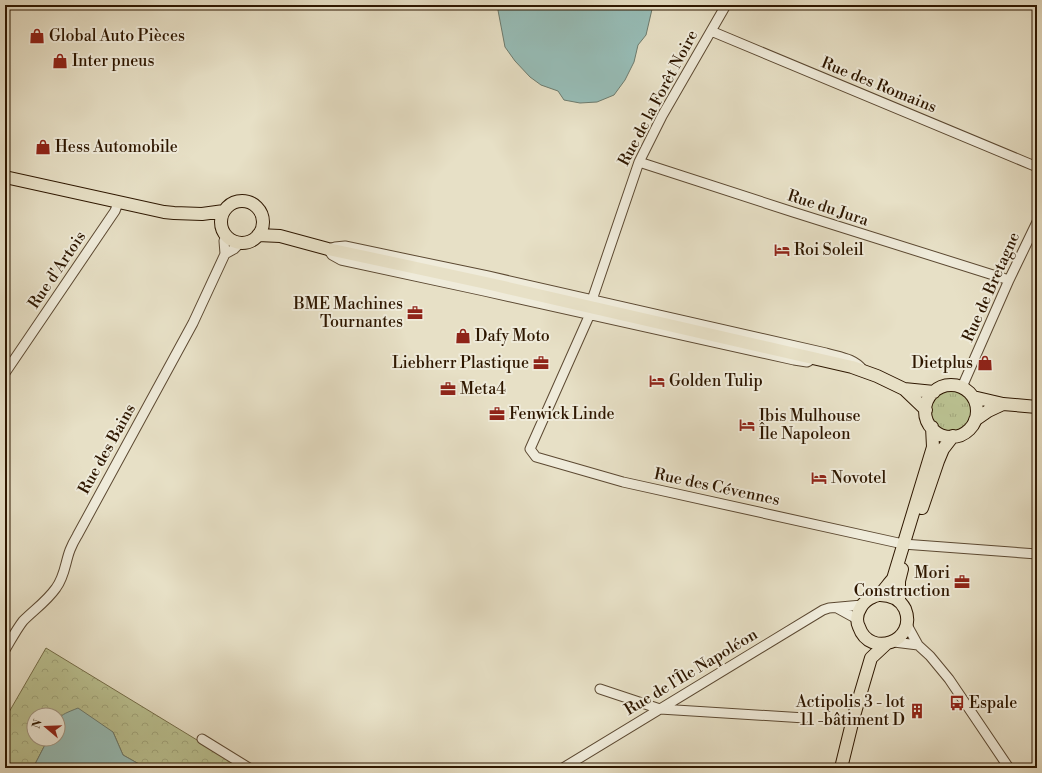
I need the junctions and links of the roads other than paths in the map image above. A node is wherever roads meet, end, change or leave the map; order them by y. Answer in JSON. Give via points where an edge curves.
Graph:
{"nodes":[{"id":1,"x":726,"y":5,"type":"edge"},
{"id":2,"x":711,"y":31,"type":"junction"},
{"id":3,"x":639,"y":162,"type":"junction"},
{"id":4,"x":1037,"y":167,"type":"edge"},
{"id":5,"x":5,"y":177,"type":"edge"},
{"id":6,"x":118,"y":203,"type":"junction"},
{"id":7,"x":224,"y":211,"type":"junction"},
{"id":8,"x":202,"y":214,"type":"junction"},
{"id":9,"x":263,"y":221,"type":"junction"},
{"id":10,"x":1037,"y":222,"type":"edge"},
{"id":11,"x":221,"y":223,"type":"junction"},
{"id":12,"x":226,"y":235,"type":"junction"},
{"id":13,"x":258,"y":235,"type":"junction"},
{"id":14,"x":280,"y":236,"type":"junction"},
{"id":15,"x":240,"y":242,"type":"junction"},
{"id":16,"x":328,"y":249,"type":"junction"},
{"id":17,"x":225,"y":254,"type":"junction"},
{"id":18,"x":1009,"y":280,"type":"junction"},
{"id":19,"x":592,"y":300,"type":"junction"},
{"id":20,"x":590,"y":314,"type":"junction"},
{"id":21,"x":817,"y":359,"type":"junction"},
{"id":22,"x":864,"y":371,"type":"junction"},
{"id":23,"x":5,"y":373,"type":"edge"},
{"id":24,"x":962,"y":387,"type":"junction"},
{"id":25,"x":904,"y":388,"type":"junction"},
{"id":26,"x":934,"y":392,"type":"junction"},
{"id":27,"x":973,"y":397,"type":"junction"},
{"id":28,"x":1003,"y":404,"type":"junction"},
{"id":29,"x":1037,"y":407,"type":"edge"},
{"id":30,"x":926,"y":410,"type":"junction"},
{"id":31,"x":976,"y":420,"type":"junction"},
{"id":32,"x":932,"y":427,"type":"junction"},
{"id":33,"x":954,"y":436,"type":"junction"},
{"id":34,"x":907,"y":544,"type":"junction"},
{"id":35,"x":1037,"y":554,"type":"edge"},
{"id":36,"x":880,"y":595,"type":"junction"},
{"id":37,"x":899,"y":601,"type":"junction"},
{"id":38,"x":862,"y":605,"type":"junction"},
{"id":39,"x":837,"y":608,"type":"junction"},
{"id":40,"x":857,"y":619,"type":"junction"},
{"id":41,"x":907,"y":625,"type":"junction"},
{"id":42,"x":865,"y":638,"type":"junction"},
{"id":43,"x":890,"y":643,"type":"junction"},
{"id":44,"x":918,"y":645,"type":"junction"},
{"id":45,"x":5,"y":650,"type":"edge"},
{"id":46,"x":871,"y":658,"type":"junction"},
{"id":47,"x":600,"y":689,"type":"dead end"},
{"id":48,"x":660,"y":709,"type":"junction"},
{"id":49,"x":805,"y":718,"type":"dead end"},
{"id":50,"x":202,"y":739,"type":"dead end"},
{"id":51,"x":249,"y":768,"type":"edge"},
{"id":52,"x":563,"y":768,"type":"edge"},
{"id":53,"x":841,"y":768,"type":"edge"},
{"id":54,"x":1008,"y":768,"type":"edge"}],
"edges":[{"from":1,"to":2,"type":"street","name":"Rue de la Forêt Noire"},
{"from":2,"to":3,"type":"street","name":"Rue de la Forêt Noire","via":[[662,116]]},
{"from":2,"to":4,"type":"street","name":"Rue des Romains"},
{"from":3,"to":18,"type":"street","name":"Rue du Jura"},
{"from":3,"to":19,"type":"street","name":"Rue de la Forêt Noire"},
{"from":5,"to":6,"type":"main road"},
{"from":6,"to":8,"type":"main road","via":[[164,212]]},
{"from":6,"to":23,"type":"street","name":"Rue d'Artois","via":[[115,212]]},
{"from":7,"to":8,"type":"main road"},
{"from":7,"to":9,"type":"main road","via":[[232,203],[249,202],[260,210]]},
{"from":7,"to":11,"type":"main road"},
{"from":8,"to":11,"type":"main road"},
{"from":9,"to":13,"type":"main road"},
{"from":9,"to":14,"type":"main road"},
{"from":10,"to":18,"type":"street","name":"Rue de Bretagne"},
{"from":11,"to":12,"type":"main road"},
{"from":12,"to":15,"type":"main road"},
{"from":12,"to":17,"type":"street","name":"Rue des Bains"},
{"from":13,"to":14,"type":"main road"},
{"from":13,"to":15,"type":"main road","via":[[252,240]]},
{"from":14,"to":16,"type":"main road"},
{"from":15,"to":17,"type":"street","name":"Rue des Bains"},
{"from":16,"to":19,"type":"street","via":[[345,246]]},
{"from":16,"to":20,"type":"street","via":[[332,256],[341,260]]},
{"from":16,"to":21,"type":"main road"},
{"from":17,"to":45,"type":"street","name":"Rue des Bains","via":[[193,323],[77,536],[62,578],[49,596],[23,621]]},
{"from":18,"to":24,"type":"street","name":"Rue de Bretagne"},
{"from":19,"to":22,"type":"street","via":[[826,353],[853,361]]},
{"from":20,"to":21,"type":"street","via":[[794,360],[807,362]]},
{"from":20,"to":34,"type":"street","name":"Rue des Cévennes","via":[[530,449],[536,457],[623,482]]},
{"from":21,"to":22,"type":"main road"},
{"from":22,"to":25,"type":"main road"},
{"from":24,"to":26,"type":"main road","via":[[942,386]]},
{"from":24,"to":27,"type":"main road"},
{"from":25,"to":26,"type":"main road"},
{"from":25,"to":30,"type":"main road"},
{"from":26,"to":30,"type":"main road"},
{"from":27,"to":28,"type":"main road"},
{"from":27,"to":31,"type":"main road","via":[[976,404]]},
{"from":28,"to":29,"type":"main road"},
{"from":28,"to":31,"type":"main road"},
{"from":30,"to":32,"type":"main road","via":[[927,419]]},
{"from":31,"to":33,"type":"main road","via":[[967,431]]},
{"from":32,"to":33,"type":"main road","via":[[936,432]]},
{"from":32,"to":34,"type":"main road","via":[[933,447]]},
{"from":33,"to":34,"type":"main road","via":[[943,449]]},
{"from":34,"to":35,"type":"street","name":"Rue des Cévennes"},
{"from":34,"to":36,"type":"main road","via":[[893,579]]},
{"from":34,"to":37,"type":"main road","via":[[899,581]]},
{"from":36,"to":37,"type":"main road","via":[[894,597]]},
{"from":36,"to":38,"type":"main road","via":[[873,596]]},
{"from":37,"to":41,"type":"main road","via":[[906,612]]},
{"from":38,"to":39,"type":"street","name":"Rue de l'Île Napoléon"},
{"from":38,"to":40,"type":"main road"},
{"from":39,"to":40,"type":"street"},
{"from":39,"to":48,"type":"street","name":"Rue de l'Île Napoléon","via":[[823,610],[806,619]]},
{"from":40,"to":42,"type":"main road"},
{"from":41,"to":43,"type":"main road","via":[[900,637]]},
{"from":41,"to":44,"type":"street"},
{"from":42,"to":43,"type":"main road","via":[[879,644]]},
{"from":42,"to":46,"type":"main road"},
{"from":43,"to":44,"type":"street"},
{"from":43,"to":46,"type":"main road"},
{"from":44,"to":54,"type":"street","via":[[949,679]]},
{"from":46,"to":53,"type":"main road"},
{"from":47,"to":48,"type":"street"},
{"from":48,"to":49,"type":"street"},
{"from":48,"to":52,"type":"street","name":"Rue de l'Île Napoléon"},
{"from":50,"to":51,"type":"street"}]}
